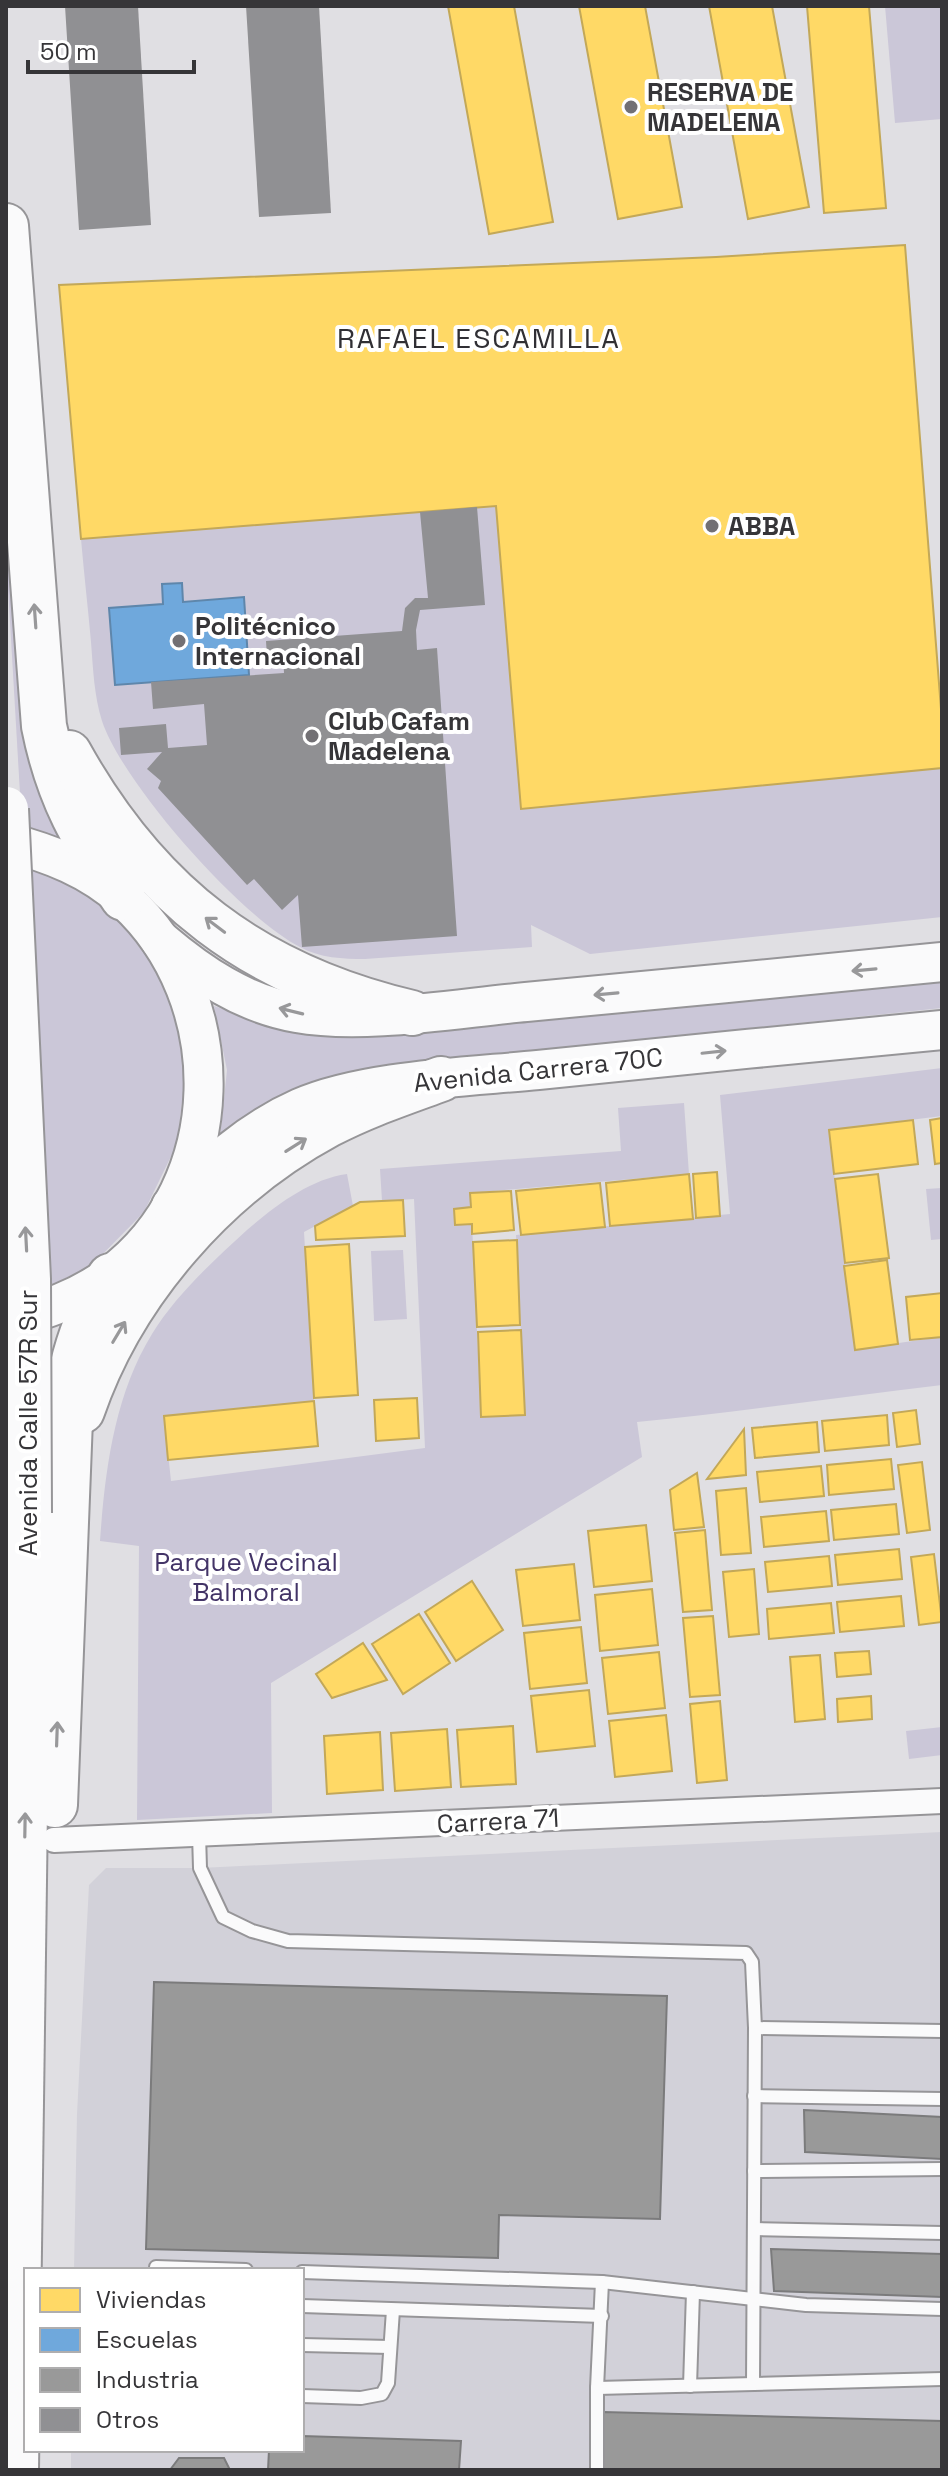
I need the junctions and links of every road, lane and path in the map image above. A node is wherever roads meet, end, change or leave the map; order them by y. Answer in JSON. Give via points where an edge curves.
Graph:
{"nodes":[{"id":1,"x":6,"y":226,"type":"edge"},
{"id":2,"x":39,"y":678,"type":"junction"},
{"id":3,"x":6,"y":809,"type":"edge"},
{"id":4,"x":6,"y":842,"type":"edge"},
{"id":5,"x":123,"y":898,"type":"junction"},
{"id":6,"x":160,"y":940,"type":"junction"},
{"id":7,"x":942,"y":962,"type":"edge"},
{"id":8,"x":412,"y":1013,"type":"junction"},
{"id":9,"x":942,"y":1030,"type":"edge"},
{"id":10,"x":441,"y":1079,"type":"junction"},
{"id":11,"x":171,"y":1206,"type":"junction"},
{"id":12,"x":110,"y":1276,"type":"junction"},
{"id":13,"x":6,"y":1321,"type":"edge"},
{"id":14,"x":67,"y":1455,"type":"junction"},
{"id":15,"x":942,"y":1801,"type":"edge"},
{"id":16,"x":199,"y":1834,"type":"junction"},
{"id":17,"x":54,"y":1840,"type":"junction"},
{"id":18,"x":755,"y":2028,"type":"junction"},
{"id":19,"x":942,"y":2031,"type":"edge"},
{"id":20,"x":754,"y":2096,"type":"junction"},
{"id":21,"x":942,"y":2099,"type":"edge"},
{"id":22,"x":942,"y":2169,"type":"edge"},
{"id":23,"x":754,"y":2171,"type":"junction"},
{"id":24,"x":21,"y":2182,"type":"junction"},
{"id":25,"x":754,"y":2229,"type":"junction"},
{"id":26,"x":942,"y":2233,"type":"edge"},
{"id":27,"x":156,"y":2267,"type":"dead end"},
{"id":28,"x":186,"y":2268,"type":"edge"},
{"id":29,"x":304,"y":2272,"type":"edge"},
{"id":30,"x":602,"y":2282,"type":"junction"},
{"id":31,"x":693,"y":2292,"type":"junction"},
{"id":32,"x":753,"y":2300,"type":"junction"},
{"id":33,"x":304,"y":2306,"type":"edge"},
{"id":34,"x":942,"y":2309,"type":"edge"},
{"id":35,"x":393,"y":2310,"type":"junction"},
{"id":36,"x":602,"y":2316,"type":"junction"},
{"id":37,"x":304,"y":2345,"type":"edge"},
{"id":38,"x":390,"y":2347,"type":"junction"},
{"id":39,"x":942,"y":2379,"type":"edge"},
{"id":40,"x":753,"y":2384,"type":"junction"},
{"id":41,"x":690,"y":2386,"type":"junction"},
{"id":42,"x":597,"y":2388,"type":"junction"},
{"id":43,"x":304,"y":2396,"type":"edge"},
{"id":44,"x":16,"y":2444,"type":"edge"},
{"id":45,"x":597,"y":2470,"type":"edge"}],
"edges":[{"from":2,"to":1,"type":"highway","one_way":true},
{"from":2,"to":5,"type":"highway","via":[[58,785],[86,844]]},
{"from":8,"to":2,"type":"highway","one_way":true,"via":[[297,975],[227,935],[185,901],[137,854],[89,789]]},
{"from":24,"to":3,"type":"highway","name":"Avenida Calle 57R Sur","one_way":true,"bridge":true,"via":[[28,1279]]},
{"from":4,"to":5,"type":"main road","via":[[85,871]]},
{"from":5,"to":6,"type":"main road"},
{"from":8,"to":6,"type":"main road","one_way":true,"via":[[294,1013],[218,984]]},
{"from":6,"to":11,"type":"main road","via":[[195,1012],[205,1092],[200,1132]]},
{"from":7,"to":8,"type":"main road","one_way":true},
{"from":10,"to":9,"type":"main road","name":"Avenida Carrera 70C","one_way":true},
{"from":10,"to":11,"type":"main road","name":"Avenida Carrera 70C","via":[[375,1088],[301,1107],[220,1157]]},
{"from":14,"to":10,"type":"highway","one_way":true,"via":[[113,1341],[184,1240],[275,1158],[383,1099]]},
{"from":11,"to":12,"type":"main road"},
{"from":12,"to":13,"type":"main road","via":[[56,1307]]},
{"from":12,"to":14,"type":"highway","via":[[77,1343]]},
{"from":17,"to":14,"type":"highway","one_way":true},
{"from":15,"to":16,"type":"street","name":"Carrera 71"},
{"from":16,"to":17,"type":"street","name":"Carrera 71"},
{"from":16,"to":18,"type":"lane","via":[[200,1868],[223,1917],[252,1931],[288,1941],[746,1953],[752,1962]]},
{"from":17,"to":24,"type":"highway","via":[[47,2023]]},
{"from":18,"to":19,"type":"lane"},
{"from":18,"to":20,"type":"lane"},
{"from":20,"to":21,"type":"lane"},
{"from":20,"to":23,"type":"lane"},
{"from":22,"to":23,"type":"lane"},
{"from":23,"to":25,"type":"lane"},
{"from":24,"to":44,"type":"highway","name":"Avenida Calle 57R Sur"},
{"from":25,"to":26,"type":"lane"},
{"from":25,"to":32,"type":"lane"},
{"from":27,"to":28,"type":"lane"},
{"from":29,"to":30,"type":"lane"},
{"from":30,"to":31,"type":"lane"},
{"from":30,"to":36,"type":"lane"},
{"from":31,"to":32,"type":"lane"},
{"from":31,"to":41,"type":"lane"},
{"from":32,"to":34,"type":"lane"},
{"from":32,"to":40,"type":"lane"},
{"from":33,"to":35,"type":"lane"},
{"from":35,"to":36,"type":"lane"},
{"from":35,"to":38,"type":"lane"},
{"from":36,"to":42,"type":"lane"},
{"from":37,"to":38,"type":"lane"},
{"from":38,"to":43,"type":"lane","via":[[388,2383],[382,2394]]},
{"from":39,"to":40,"type":"lane"},
{"from":40,"to":41,"type":"lane"},
{"from":41,"to":42,"type":"lane"},
{"from":42,"to":45,"type":"lane"}]}
